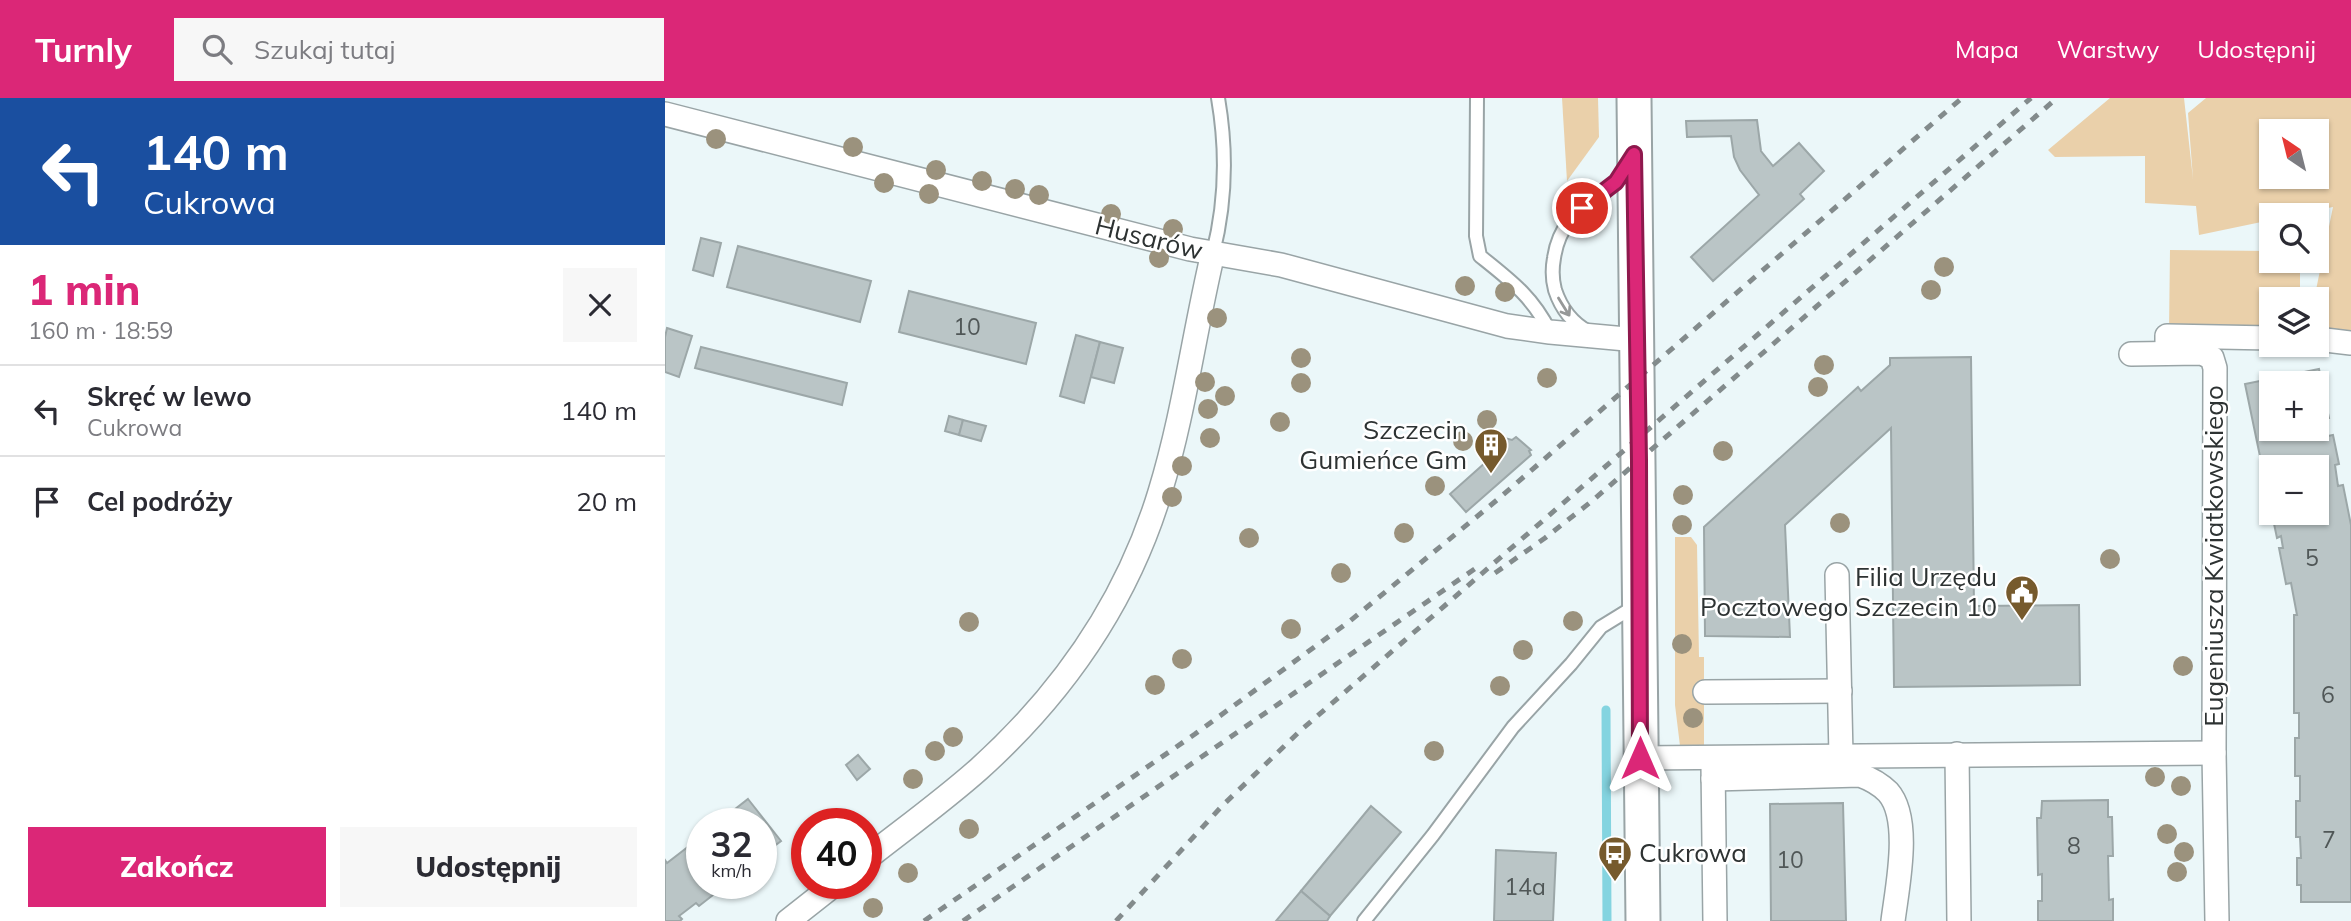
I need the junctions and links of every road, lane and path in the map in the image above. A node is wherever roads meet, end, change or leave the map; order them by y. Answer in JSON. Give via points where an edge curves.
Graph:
{"nodes":[{"id":1,"x":1219,"y":98,"type":"edge"},
{"id":2,"x":1477,"y":98,"type":"edge"},
{"id":3,"x":1634,"y":98,"type":"edge"},
{"id":4,"x":665,"y":114,"type":"edge"},
{"id":5,"x":1634,"y":154,"type":"junction"},
{"id":6,"x":1213,"y":253,"type":"junction"},
{"id":7,"x":1550,"y":332,"type":"junction"},
{"id":8,"x":1599,"y":337,"type":"junction"},
{"id":9,"x":2259,"y":338,"type":"edge"},
{"id":10,"x":2329,"y":339,"type":"edge"},
{"id":11,"x":1637,"y":340,"type":"junction"},
{"id":12,"x":2351,"y":343,"type":"edge"},
{"id":13,"x":2167,"y":353,"type":"junction"},
{"id":14,"x":2131,"y":355,"type":"dead end"},
{"id":15,"x":1837,"y":575,"type":"dead end"},
{"id":16,"x":1640,"y":609,"type":"junction"},
{"id":17,"x":1840,"y":691,"type":"junction"},
{"id":18,"x":1705,"y":692,"type":"dead end"},
{"id":19,"x":2214,"y":753,"type":"junction"},
{"id":20,"x":1957,"y":754,"type":"junction"},
{"id":21,"x":1841,"y":756,"type":"junction"},
{"id":22,"x":1640,"y":758,"type":"junction"},
{"id":23,"x":1713,"y":769,"type":"junction"},
{"id":24,"x":882,"y":846,"type":"edge"},
{"id":25,"x":816,"y":899,"type":"edge"},
{"id":26,"x":788,"y":921,"type":"edge"},
{"id":27,"x":1364,"y":921,"type":"edge"},
{"id":28,"x":1643,"y":921,"type":"edge"},
{"id":29,"x":1716,"y":921,"type":"edge"},
{"id":30,"x":1893,"y":921,"type":"edge"},
{"id":31,"x":1959,"y":921,"type":"edge"},
{"id":32,"x":2217,"y":921,"type":"edge"}],
"edges":[{"from":1,"to":6,"type":"lane","via":[[1223,190]]},
{"from":2,"to":7,"type":"lane","via":[[1476,236],[1480,256],[1521,289]]},
{"from":3,"to":5,"type":"street"},
{"from":4,"to":6,"type":"street","name":"Husarów"},
{"from":5,"to":8,"type":"lane","one_way":true,"via":[[1616,182],[1569,219],[1555,251],[1553,281],[1560,302],[1574,322]]},
{"from":5,"to":11,"type":"street"},
{"from":6,"to":7,"type":"street","name":"Husarów","via":[[1281,265],[1507,326]]},
{"from":6,"to":24,"type":"street","via":[[1162,485],[1146,533],[1102,622],[1067,676],[1021,729]]},
{"from":7,"to":8,"type":"street","name":"Husarów"},
{"from":8,"to":11,"type":"street","name":"Husarów"},
{"from":9,"to":13,"type":"street","via":[[2167,336]]},
{"from":10,"to":12,"type":"street"},
{"from":11,"to":16,"type":"street"},
{"from":13,"to":14,"type":"street","name":"Eugeniusza Kwiatkowskiego"},
{"from":13,"to":19,"type":"street","name":"Eugeniusza Kwiatkowskiego","via":[[2202,353],[2212,358],[2215,368]]},
{"from":15,"to":17,"type":"street"},
{"from":16,"to":22,"type":"street"},
{"from":16,"to":27,"type":"lane","via":[[1627,611],[1601,627],[1513,727]]},
{"from":17,"to":18,"type":"street"},
{"from":17,"to":21,"type":"street"},
{"from":19,"to":20,"type":"street","name":"Eugeniusza Kwiatkowskiego"},
{"from":19,"to":32,"type":"street","name":"Eugeniusza Kwiatkowskiego"},
{"from":20,"to":21,"type":"street","name":"Eugeniusza Kwiatkowskiego"},
{"from":20,"to":31,"type":"street"},
{"from":21,"to":23,"type":"street","name":"Eugeniusza Kwiatkowskiego"},
{"from":22,"to":23,"type":"street","name":"Eugeniusza Kwiatkowskiego"},
{"from":22,"to":28,"type":"street"},
{"from":23,"to":29,"type":"street"},
{"from":23,"to":30,"type":"street","via":[[1860,775],[1874,780],[1890,794],[1901,835]]},
{"from":25,"to":26,"type":"street"}]}
